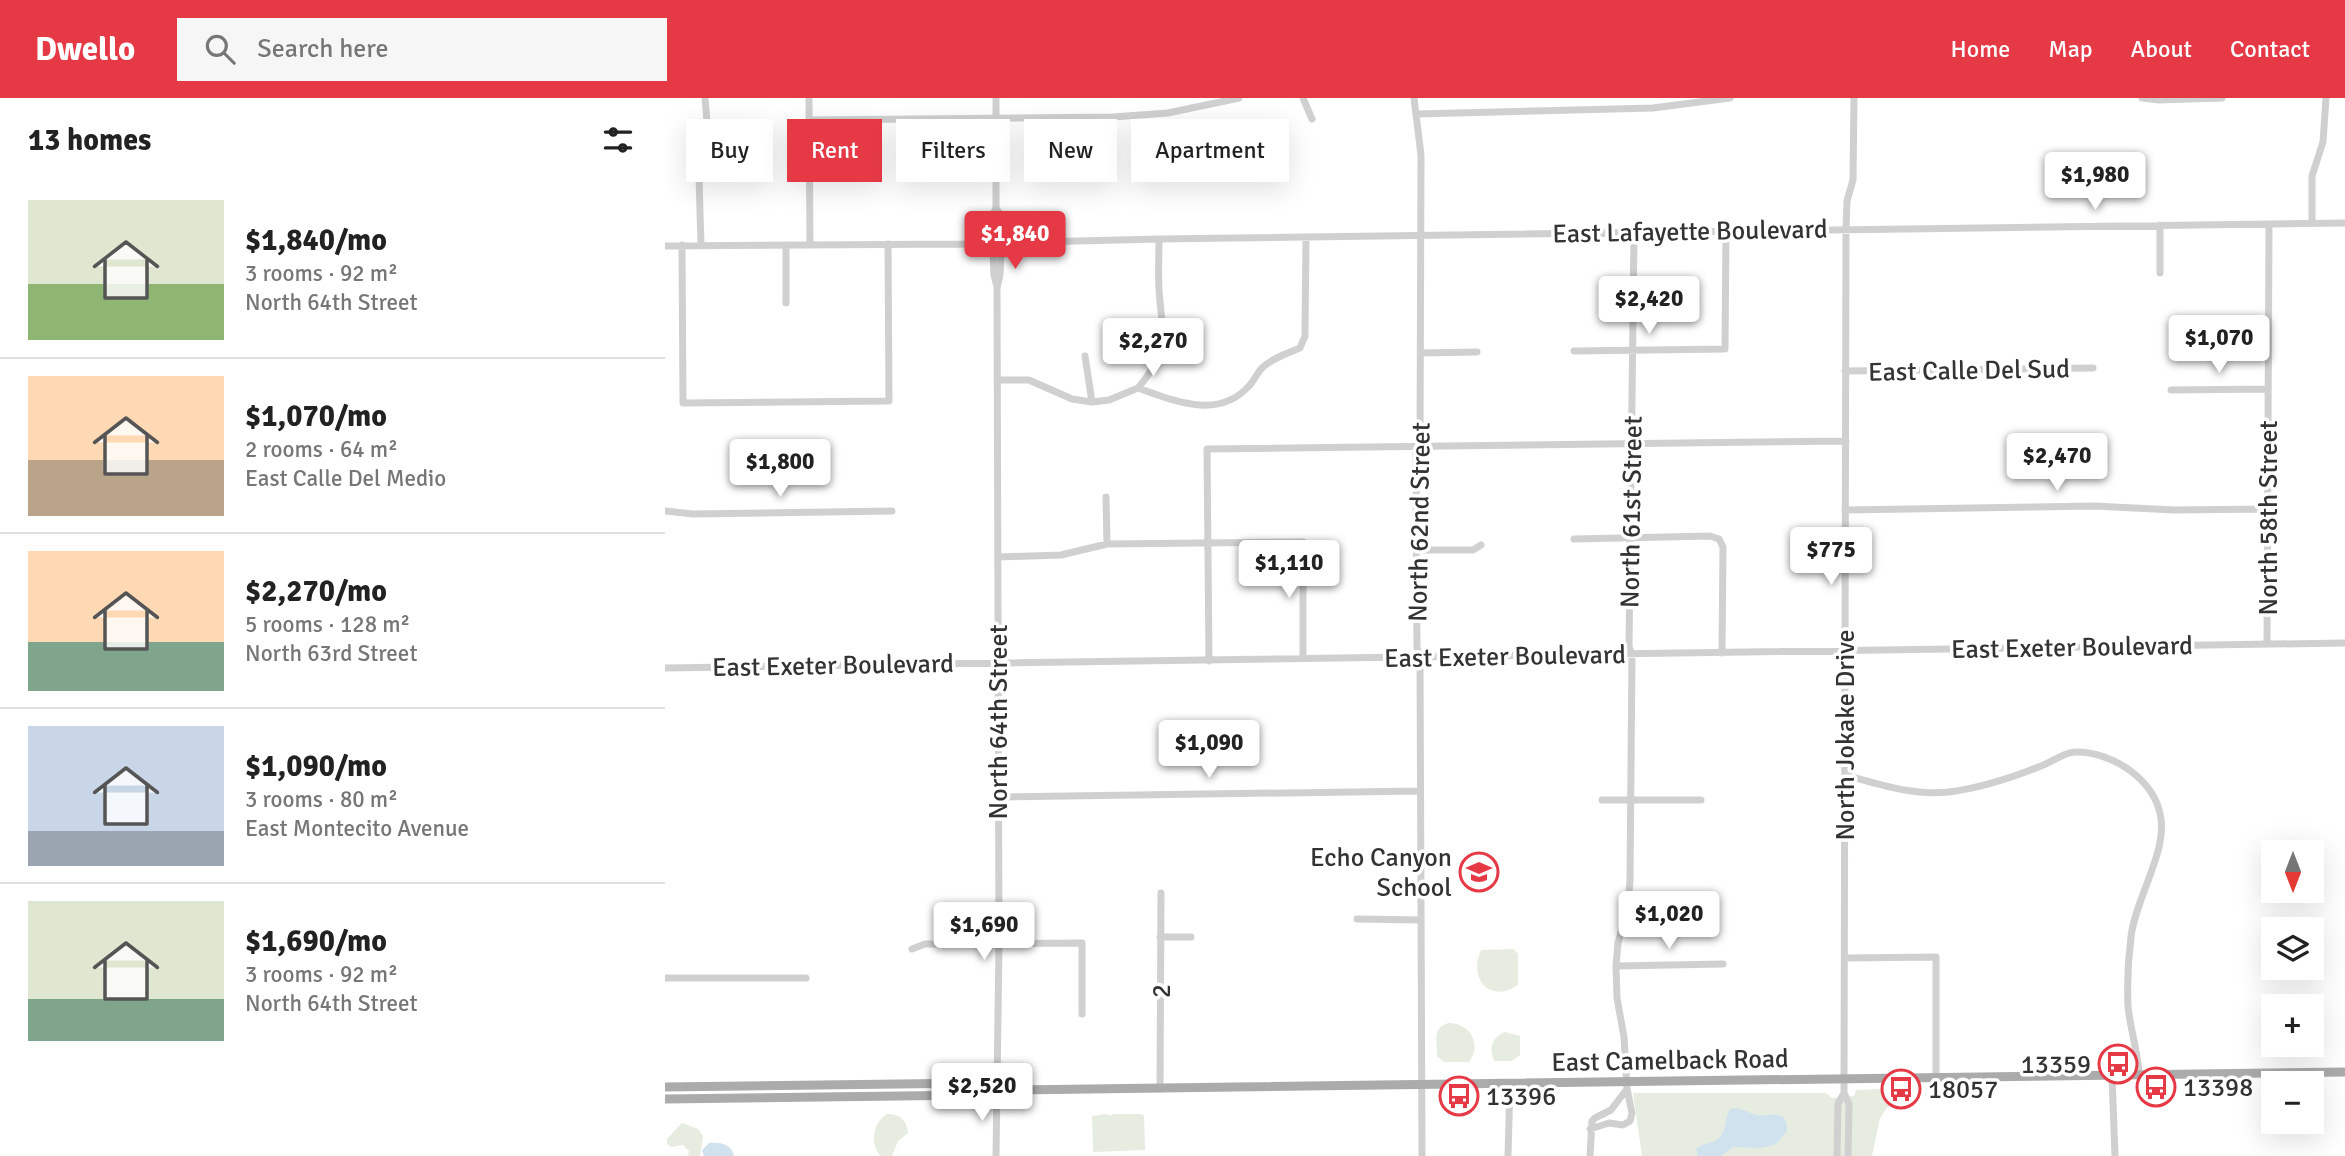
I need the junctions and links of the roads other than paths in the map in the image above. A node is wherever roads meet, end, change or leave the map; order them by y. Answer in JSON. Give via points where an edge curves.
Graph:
{"nodes":[{"id":1,"x":705,"y":98,"type":"edge"},
{"id":2,"x":809,"y":98,"type":"edge"},
{"id":3,"x":996,"y":98,"type":"edge"},
{"id":4,"x":1239,"y":98,"type":"edge"},
{"id":5,"x":1303,"y":98,"type":"edge"},
{"id":6,"x":1414,"y":98,"type":"edge"},
{"id":7,"x":1730,"y":98,"type":"edge"},
{"id":8,"x":1854,"y":98,"type":"edge"},
{"id":9,"x":2141,"y":98,"type":"edge"},
{"id":10,"x":2222,"y":98,"type":"edge"},
{"id":11,"x":2326,"y":98,"type":"edge"},
{"id":12,"x":1417,"y":114,"type":"junction"},
{"id":13,"x":809,"y":119,"type":"edge"},
{"id":14,"x":996,"y":119,"type":"joint"},
{"id":15,"x":1312,"y":119,"type":"dead end"},
{"id":16,"x":810,"y":182,"type":"edge"},
{"id":17,"x":996,"y":182,"type":"edge"},
{"id":18,"x":996,"y":208,"type":"junction"},
{"id":19,"x":2312,"y":223,"type":"junction"},
{"id":20,"x":2345,"y":223,"type":"edge"},
{"id":21,"x":2269,"y":224,"type":"junction"},
{"id":22,"x":2160,"y":225,"type":"junction"},
{"id":23,"x":1846,"y":228,"type":"junction"},
{"id":24,"x":1726,"y":231,"type":"junction"},
{"id":25,"x":1634,"y":233,"type":"junction"},
{"id":26,"x":990,"y":236,"type":"junction"},
{"id":27,"x":1003,"y":236,"type":"junction"},
{"id":28,"x":1422,"y":236,"type":"junction"},
{"id":29,"x":1306,"y":237,"type":"junction"},
{"id":30,"x":1159,"y":239,"type":"junction"},
{"id":31,"x":1036,"y":242,"type":"junction"},
{"id":32,"x":810,"y":244,"type":"junction"},
{"id":33,"x":888,"y":244,"type":"junction"},
{"id":34,"x":965,"y":244,"type":"junction"},
{"id":35,"x":701,"y":245,"type":"junction"},
{"id":36,"x":786,"y":245,"type":"junction"},
{"id":37,"x":665,"y":246,"type":"edge"},
{"id":38,"x":682,"y":246,"type":"junction"},
{"id":39,"x":997,"y":249,"type":"junction"},
{"id":40,"x":2160,"y":273,"type":"dead end"},
{"id":41,"x":786,"y":303,"type":"dead end"},
{"id":42,"x":1633,"y":350,"type":"junction"},
{"id":43,"x":1574,"y":351,"type":"dead end"},
{"id":44,"x":1477,"y":352,"type":"dead end"},
{"id":45,"x":1421,"y":354,"type":"junction"},
{"id":46,"x":1085,"y":356,"type":"dead end"},
{"id":47,"x":2093,"y":368,"type":"dead end"},
{"id":48,"x":1845,"y":371,"type":"junction"},
{"id":49,"x":997,"y":380,"type":"junction"},
{"id":50,"x":1138,"y":388,"type":"junction"},
{"id":51,"x":2268,"y":388,"type":"junction"},
{"id":52,"x":2171,"y":390,"type":"dead end"},
{"id":53,"x":1092,"y":402,"type":"junction"},
{"id":54,"x":1846,"y":441,"type":"junction"},
{"id":55,"x":1632,"y":443,"type":"junction"},
{"id":56,"x":1420,"y":446,"type":"junction"},
{"id":57,"x":1106,"y":497,"type":"dead end"},
{"id":58,"x":2268,"y":509,"type":"junction"},
{"id":59,"x":1845,"y":510,"type":"junction"},
{"id":60,"x":665,"y":511,"type":"edge"},
{"id":61,"x":892,"y":511,"type":"dead end"},
{"id":62,"x":1630,"y":537,"type":"junction"},
{"id":63,"x":1574,"y":539,"type":"dead end"},
{"id":64,"x":1208,"y":543,"type":"junction"},
{"id":65,"x":1107,"y":544,"type":"junction"},
{"id":66,"x":1481,"y":545,"type":"dead end"},
{"id":67,"x":1416,"y":550,"type":"junction"},
{"id":68,"x":998,"y":557,"type":"junction"},
{"id":69,"x":2267,"y":643,"type":"junction"},
{"id":70,"x":2345,"y":643,"type":"edge"},
{"id":71,"x":1845,"y":650,"type":"junction"},
{"id":72,"x":1722,"y":653,"type":"junction"},
{"id":73,"x":1632,"y":654,"type":"junction"},
{"id":74,"x":1420,"y":658,"type":"junction"},
{"id":75,"x":1303,"y":659,"type":"junction"},
{"id":76,"x":1209,"y":661,"type":"junction"},
{"id":77,"x":997,"y":663,"type":"junction"},
{"id":78,"x":665,"y":668,"type":"edge"},
{"id":79,"x":1845,"y":775,"type":"junction"},
{"id":80,"x":1420,"y":791,"type":"junction"},
{"id":81,"x":998,"y":797,"type":"junction"},
{"id":82,"x":1602,"y":800,"type":"dead end"},
{"id":83,"x":1632,"y":800,"type":"junction"},
{"id":84,"x":1701,"y":800,"type":"dead end"},
{"id":85,"x":1161,"y":894,"type":"dead end"},
{"id":86,"x":1357,"y":919,"type":"dead end"},
{"id":87,"x":1420,"y":920,"type":"junction"},
{"id":88,"x":1160,"y":937,"type":"junction"},
{"id":89,"x":1191,"y":937,"type":"dead end"},
{"id":90,"x":999,"y":944,"type":"junction"},
{"id":91,"x":912,"y":949,"type":"dead end"},
{"id":92,"x":1845,"y":958,"type":"junction"},
{"id":93,"x":1723,"y":964,"type":"dead end"},
{"id":94,"x":1616,"y":966,"type":"junction"},
{"id":95,"x":665,"y":978,"type":"edge"},
{"id":96,"x":806,"y":978,"type":"dead end"},
{"id":97,"x":1082,"y":1014,"type":"dead end"},
{"id":98,"x":2345,"y":1072,"type":"edge"},
{"id":99,"x":2139,"y":1074,"type":"junction"},
{"id":100,"x":2112,"y":1075,"type":"junction"},
{"id":101,"x":1936,"y":1077,"type":"junction"},
{"id":102,"x":1843,"y":1078,"type":"junction"},
{"id":103,"x":1510,"y":1083,"type":"junction"},
{"id":104,"x":869,"y":1084,"type":"junction"},
{"id":105,"x":1421,"y":1085,"type":"junction"},
{"id":106,"x":782,"y":1086,"type":"junction"},
{"id":107,"x":1627,"y":1086,"type":"junction"},
{"id":108,"x":665,"y":1087,"type":"edge"},
{"id":109,"x":1160,"y":1088,"type":"junction"},
{"id":110,"x":996,"y":1090,"type":"junction"},
{"id":111,"x":1844,"y":1093,"type":"junction"},
{"id":112,"x":869,"y":1096,"type":"junction"},
{"id":113,"x":782,"y":1098,"type":"junction"},
{"id":114,"x":665,"y":1100,"type":"edge"},
{"id":115,"x":1611,"y":1111,"type":"junction"},
{"id":116,"x":1614,"y":1124,"type":"junction"},
{"id":117,"x":1590,"y":1129,"type":"junction"},
{"id":118,"x":996,"y":1156,"type":"edge"},
{"id":119,"x":1422,"y":1156,"type":"edge"},
{"id":120,"x":1509,"y":1156,"type":"edge"},
{"id":121,"x":1590,"y":1156,"type":"edge"},
{"id":122,"x":1837,"y":1156,"type":"edge"},
{"id":123,"x":1848,"y":1156,"type":"edge"},
{"id":124,"x":2115,"y":1156,"type":"edge"}],
"edges":[{"from":1,"to":35,"type":"street","via":[[707,122],[699,177]]},
{"from":2,"to":13,"type":"street"},
{"from":3,"to":14,"type":"street"},
{"from":4,"to":14,"type":"street","via":[[1168,113]]},
{"from":5,"to":15,"type":"street"},
{"from":6,"to":12,"type":"street","name":"North 62nd Street"},
{"from":7,"to":12,"type":"street","via":[[1639,109]]},
{"from":8,"to":23,"type":"street","name":"North Jokake Drive","via":[[1853,180]]},
{"from":9,"to":10,"type":"street"},
{"from":11,"to":19,"type":"street","via":[[2325,133],[2312,176]]},
{"from":12,"to":28,"type":"street","name":"North 62nd Street"},
{"from":16,"to":32,"type":"street"},
{"from":17,"to":18,"type":"street"},
{"from":18,"to":26,"type":"street"},
{"from":18,"to":27,"type":"street"},
{"from":19,"to":20,"type":"street","name":"East Lafayette Boulevard"},
{"from":19,"to":21,"type":"street","name":"East Lafayette Boulevard"},
{"from":21,"to":22,"type":"street","name":"East Lafayette Boulevard"},
{"from":21,"to":51,"type":"street","name":"North 58th Street"},
{"from":22,"to":23,"type":"street","name":"East Lafayette Boulevard"},
{"from":22,"to":40,"type":"street"},
{"from":23,"to":24,"type":"street","name":"East Lafayette Boulevard"},
{"from":23,"to":48,"type":"street","name":"North Jokake Drive"},
{"from":24,"to":25,"type":"street","name":"East Lafayette Boulevard"},
{"from":24,"to":42,"type":"street","via":[[1725,349]]},
{"from":25,"to":28,"type":"street","name":"East Lafayette Boulevard"},
{"from":25,"to":42,"type":"street","name":"North 61st Street"},
{"from":26,"to":27,"type":"street","name":"East Lafayette Boulevard"},
{"from":26,"to":34,"type":"street","name":"East Lafayette Boulevard"},
{"from":26,"to":39,"type":"street"},
{"from":27,"to":31,"type":"street","name":"East Lafayette Boulevard"},
{"from":27,"to":39,"type":"street"},
{"from":28,"to":29,"type":"street","name":"East Lafayette Boulevard"},
{"from":28,"to":45,"type":"street","name":"North 62nd Street"},
{"from":29,"to":30,"type":"street","name":"East Lafayette Boulevard"},
{"from":29,"to":50,"type":"street","via":[[1305,336],[1300,348],[1262,368],[1249,386],[1220,405],[1199,406]]},
{"from":30,"to":31,"type":"street","name":"East Lafayette Boulevard"},
{"from":30,"to":50,"type":"street","via":[[1164,338],[1158,358]]},
{"from":31,"to":39,"type":"street","name":"East Lafayette Boulevard"},
{"from":32,"to":33,"type":"street","name":"East Lafayette Boulevard"},
{"from":32,"to":36,"type":"street","name":"East Lafayette Boulevard"},
{"from":33,"to":34,"type":"street","name":"East Lafayette Boulevard"},
{"from":33,"to":38,"type":"street","via":[[889,401],[683,402]]},
{"from":34,"to":39,"type":"street","name":"East Lafayette Boulevard"},
{"from":35,"to":36,"type":"street","name":"East Lafayette Boulevard"},
{"from":35,"to":38,"type":"street","name":"East Lafayette Boulevard"},
{"from":36,"to":41,"type":"street"},
{"from":37,"to":38,"type":"street","name":"East Lafayette Boulevard"},
{"from":39,"to":49,"type":"street","name":"North 64th Street"},
{"from":42,"to":43,"type":"street"},
{"from":42,"to":55,"type":"street","name":"North 61st Street"},
{"from":44,"to":45,"type":"street"},
{"from":45,"to":56,"type":"street","name":"North 62nd Street"},
{"from":46,"to":53,"type":"street"},
{"from":47,"to":48,"type":"street","name":"East Calle Del Sud"},
{"from":48,"to":54,"type":"street","name":"North Jokake Drive"},
{"from":49,"to":53,"type":"street","via":[[1029,380],[1072,399]]},
{"from":49,"to":68,"type":"street","name":"North 64th Street"},
{"from":50,"to":53,"type":"street"},
{"from":51,"to":52,"type":"street"},
{"from":51,"to":58,"type":"street","name":"North 58th Street"},
{"from":54,"to":55,"type":"street"},
{"from":54,"to":59,"type":"street","name":"North Jokake Drive"},
{"from":55,"to":56,"type":"street"},
{"from":55,"to":62,"type":"street","name":"North 61st Street"},
{"from":56,"to":64,"type":"street","via":[[1207,449]]},
{"from":56,"to":67,"type":"street","name":"North 62nd Street","via":[[1416,453]]},
{"from":57,"to":65,"type":"street"},
{"from":58,"to":59,"type":"street"},
{"from":58,"to":69,"type":"street","name":"North 58th Street"},
{"from":59,"to":71,"type":"street","name":"North Jokake Drive"},
{"from":60,"to":61,"type":"street"},
{"from":62,"to":63,"type":"street"},
{"from":62,"to":72,"type":"street","via":[[1719,539],[1723,547]]},
{"from":62,"to":73,"type":"street","name":"North 61st Street"},
{"from":64,"to":65,"type":"street"},
{"from":64,"to":75,"type":"street","via":[[1303,542]]},
{"from":64,"to":76,"type":"street"},
{"from":65,"to":68,"type":"street","via":[[1061,555]]},
{"from":66,"to":67,"type":"street","via":[[1473,550]]},
{"from":67,"to":74,"type":"street","name":"North 62nd Street"},
{"from":68,"to":77,"type":"street","name":"North 64th Street"},
{"from":69,"to":70,"type":"street","name":"East Exeter Boulevard"},
{"from":69,"to":71,"type":"street","name":"East Exeter Boulevard"},
{"from":71,"to":72,"type":"street","name":"East Exeter Boulevard"},
{"from":71,"to":79,"type":"street","name":"North Jokake Drive"},
{"from":72,"to":73,"type":"street","name":"East Exeter Boulevard"},
{"from":73,"to":74,"type":"street","name":"East Exeter Boulevard"},
{"from":73,"to":83,"type":"street","name":"North 61st Street"},
{"from":74,"to":75,"type":"street","name":"East Exeter Boulevard"},
{"from":74,"to":80,"type":"street","name":"North 62nd Street"},
{"from":75,"to":76,"type":"street","name":"East Exeter Boulevard"},
{"from":76,"to":77,"type":"street","name":"East Exeter Boulevard"},
{"from":77,"to":78,"type":"street","name":"East Exeter Boulevard"},
{"from":77,"to":81,"type":"street","name":"North 64th Street"},
{"from":79,"to":92,"type":"street","name":"North Jokake Drive"},
{"from":79,"to":99,"type":"street","via":[[1883,786],[1947,792],[1991,785],[2073,752],[2100,755],[2125,766],[2151,794],[2161,818],[2159,846],[2141,895],[2129,951],[2129,1008]]},
{"from":80,"to":81,"type":"street"},
{"from":80,"to":87,"type":"street","name":"North 62nd Street"},
{"from":81,"to":90,"type":"street","name":"North 64th Street"},
{"from":82,"to":83,"type":"street"},
{"from":83,"to":84,"type":"street"},
{"from":83,"to":94,"type":"street","name":"North 61st Street","via":[[1630,887]]},
{"from":85,"to":88,"type":"street","name":"2"},
{"from":86,"to":87,"type":"street"},
{"from":87,"to":105,"type":"street","name":"North 62nd Street"},
{"from":88,"to":89,"type":"street"},
{"from":88,"to":109,"type":"street","name":"2"},
{"from":90,"to":91,"type":"street","via":[[925,943]]},
{"from":90,"to":97,"type":"street","via":[[1081,943]]},
{"from":90,"to":110,"type":"street","name":"North 64th Street"},
{"from":92,"to":101,"type":"street","via":[[1935,957]]},
{"from":92,"to":102,"type":"street","name":"North Jokake Drive"},
{"from":93,"to":94,"type":"street"},
{"from":94,"to":107,"type":"street","name":"North 61st Street"},
{"from":95,"to":96,"type":"street"},
{"from":98,"to":99,"type":"main road","name":"East Camelback Road"},
{"from":99,"to":100,"type":"main road","name":"East Camelback Road"},
{"from":100,"to":101,"type":"main road","name":"East Camelback Road"},
{"from":100,"to":124,"type":"street"},
{"from":101,"to":102,"type":"main road","name":"East Camelback Road"},
{"from":102,"to":107,"type":"main road","name":"East Camelback Road"},
{"from":102,"to":111,"type":"street","name":"North Jokake Drive"},
{"from":103,"to":105,"type":"main road","name":"East Camelback Road"},
{"from":103,"to":107,"type":"main road","name":"East Camelback Road"},
{"from":103,"to":120,"type":"street"},
{"from":104,"to":106,"type":"main road","name":"East Camelback Road"},
{"from":104,"to":110,"type":"main road","name":"East Camelback Road","via":[[977,1083]]},
{"from":104,"to":112,"type":"main road"},
{"from":105,"to":109,"type":"main road","name":"East Camelback Road"},
{"from":105,"to":119,"type":"street","name":"North 62nd Street"},
{"from":106,"to":108,"type":"main road","name":"East Camelback Road"},
{"from":106,"to":113,"type":"main road"},
{"from":107,"to":115,"type":"street"},
{"from":107,"to":116,"type":"street","name":"North 61st Street","via":[[1630,1121]]},
{"from":109,"to":110,"type":"main road","name":"East Camelback Road"},
{"from":110,"to":112,"type":"main road","name":"East Camelback Road","via":[[977,1095]]},
{"from":110,"to":118,"type":"street","name":"North 64th Street"},
{"from":111,"to":122,"type":"street","via":[[1838,1104]]},
{"from":111,"to":123,"type":"street","via":[[1849,1104]]},
{"from":112,"to":113,"type":"main road","name":"East Camelback Road"},
{"from":113,"to":114,"type":"main road","name":"East Camelback Road"},
{"from":115,"to":116,"type":"street"},
{"from":115,"to":117,"type":"street","via":[[1595,1118]]},
{"from":116,"to":117,"type":"street"},
{"from":117,"to":121,"type":"street"}]}
